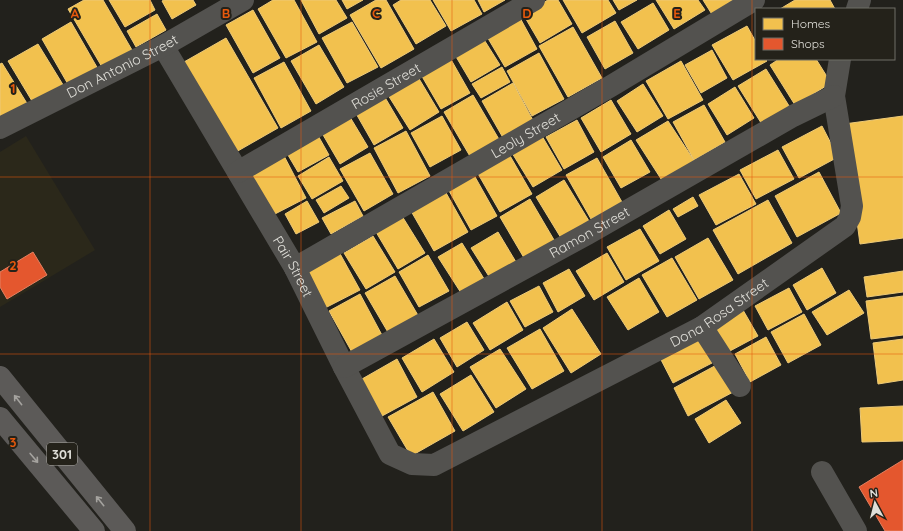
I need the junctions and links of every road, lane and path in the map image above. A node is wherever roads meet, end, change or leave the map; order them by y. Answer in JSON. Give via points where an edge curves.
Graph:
{"nodes":[{"id":1,"x":243,"y":0,"type":"edge"},
{"id":2,"x":534,"y":0,"type":"edge"},
{"id":3,"x":754,"y":0,"type":"edge"},
{"id":4,"x":163,"y":46,"type":"junction"},
{"id":5,"x":840,"y":60,"type":"edge"},
{"id":6,"x":834,"y":96,"type":"junction"},
{"id":7,"x":0,"y":128,"type":"edge"},
{"id":8,"x":238,"y":172,"type":"junction"},
{"id":9,"x":295,"y":268,"type":"junction"},
{"id":10,"x":702,"y":327,"type":"junction"},
{"id":11,"x":344,"y":367,"type":"junction"},
{"id":12,"x":0,"y":377,"type":"edge"},
{"id":13,"x":740,"y":386,"type":"dead end"},
{"id":14,"x":1,"y":420,"type":"edge"},
{"id":15,"x":434,"y":466,"type":"joint"},
{"id":16,"x":822,"y":472,"type":"dead end"},
{"id":17,"x":94,"y":531,"type":"edge"},
{"id":18,"x":125,"y":531,"type":"edge"},
{"id":19,"x":856,"y":531,"type":"edge"}],
"edges":[{"from":1,"to":4,"type":"street","name":"Don Antonio Street"},
{"from":2,"to":8,"type":"street","name":"Rosie Street"},
{"from":3,"to":9,"type":"street","name":"Leoly Street","via":[[618,82]]},
{"from":4,"to":7,"type":"street","name":"Don Antonio Street"},
{"from":4,"to":8,"type":"street","name":"Pair Street"},
{"from":5,"to":6,"type":"street","name":"Dona Rosa Street"},
{"from":6,"to":10,"type":"street","name":"Dona Rosa Street","via":[[852,206],[845,226]]},
{"from":6,"to":11,"type":"street","name":"Ramon Street","via":[[793,116],[587,234]]},
{"from":8,"to":9,"type":"street","name":"Pair Street"},
{"from":9,"to":11,"type":"street","name":"Pair Street"},
{"from":10,"to":13,"type":"street"},
{"from":10,"to":15,"type":"street","name":"Dona Rosa Street"},
{"from":11,"to":15,"type":"street","name":"Pair Street","via":[[390,454],[412,464]]},
{"from":18,"to":12,"type":"main road","number":"301","one_way":true},
{"from":14,"to":17,"type":"main road","number":"301","one_way":true},
{"from":16,"to":19,"type":"street"}]}
